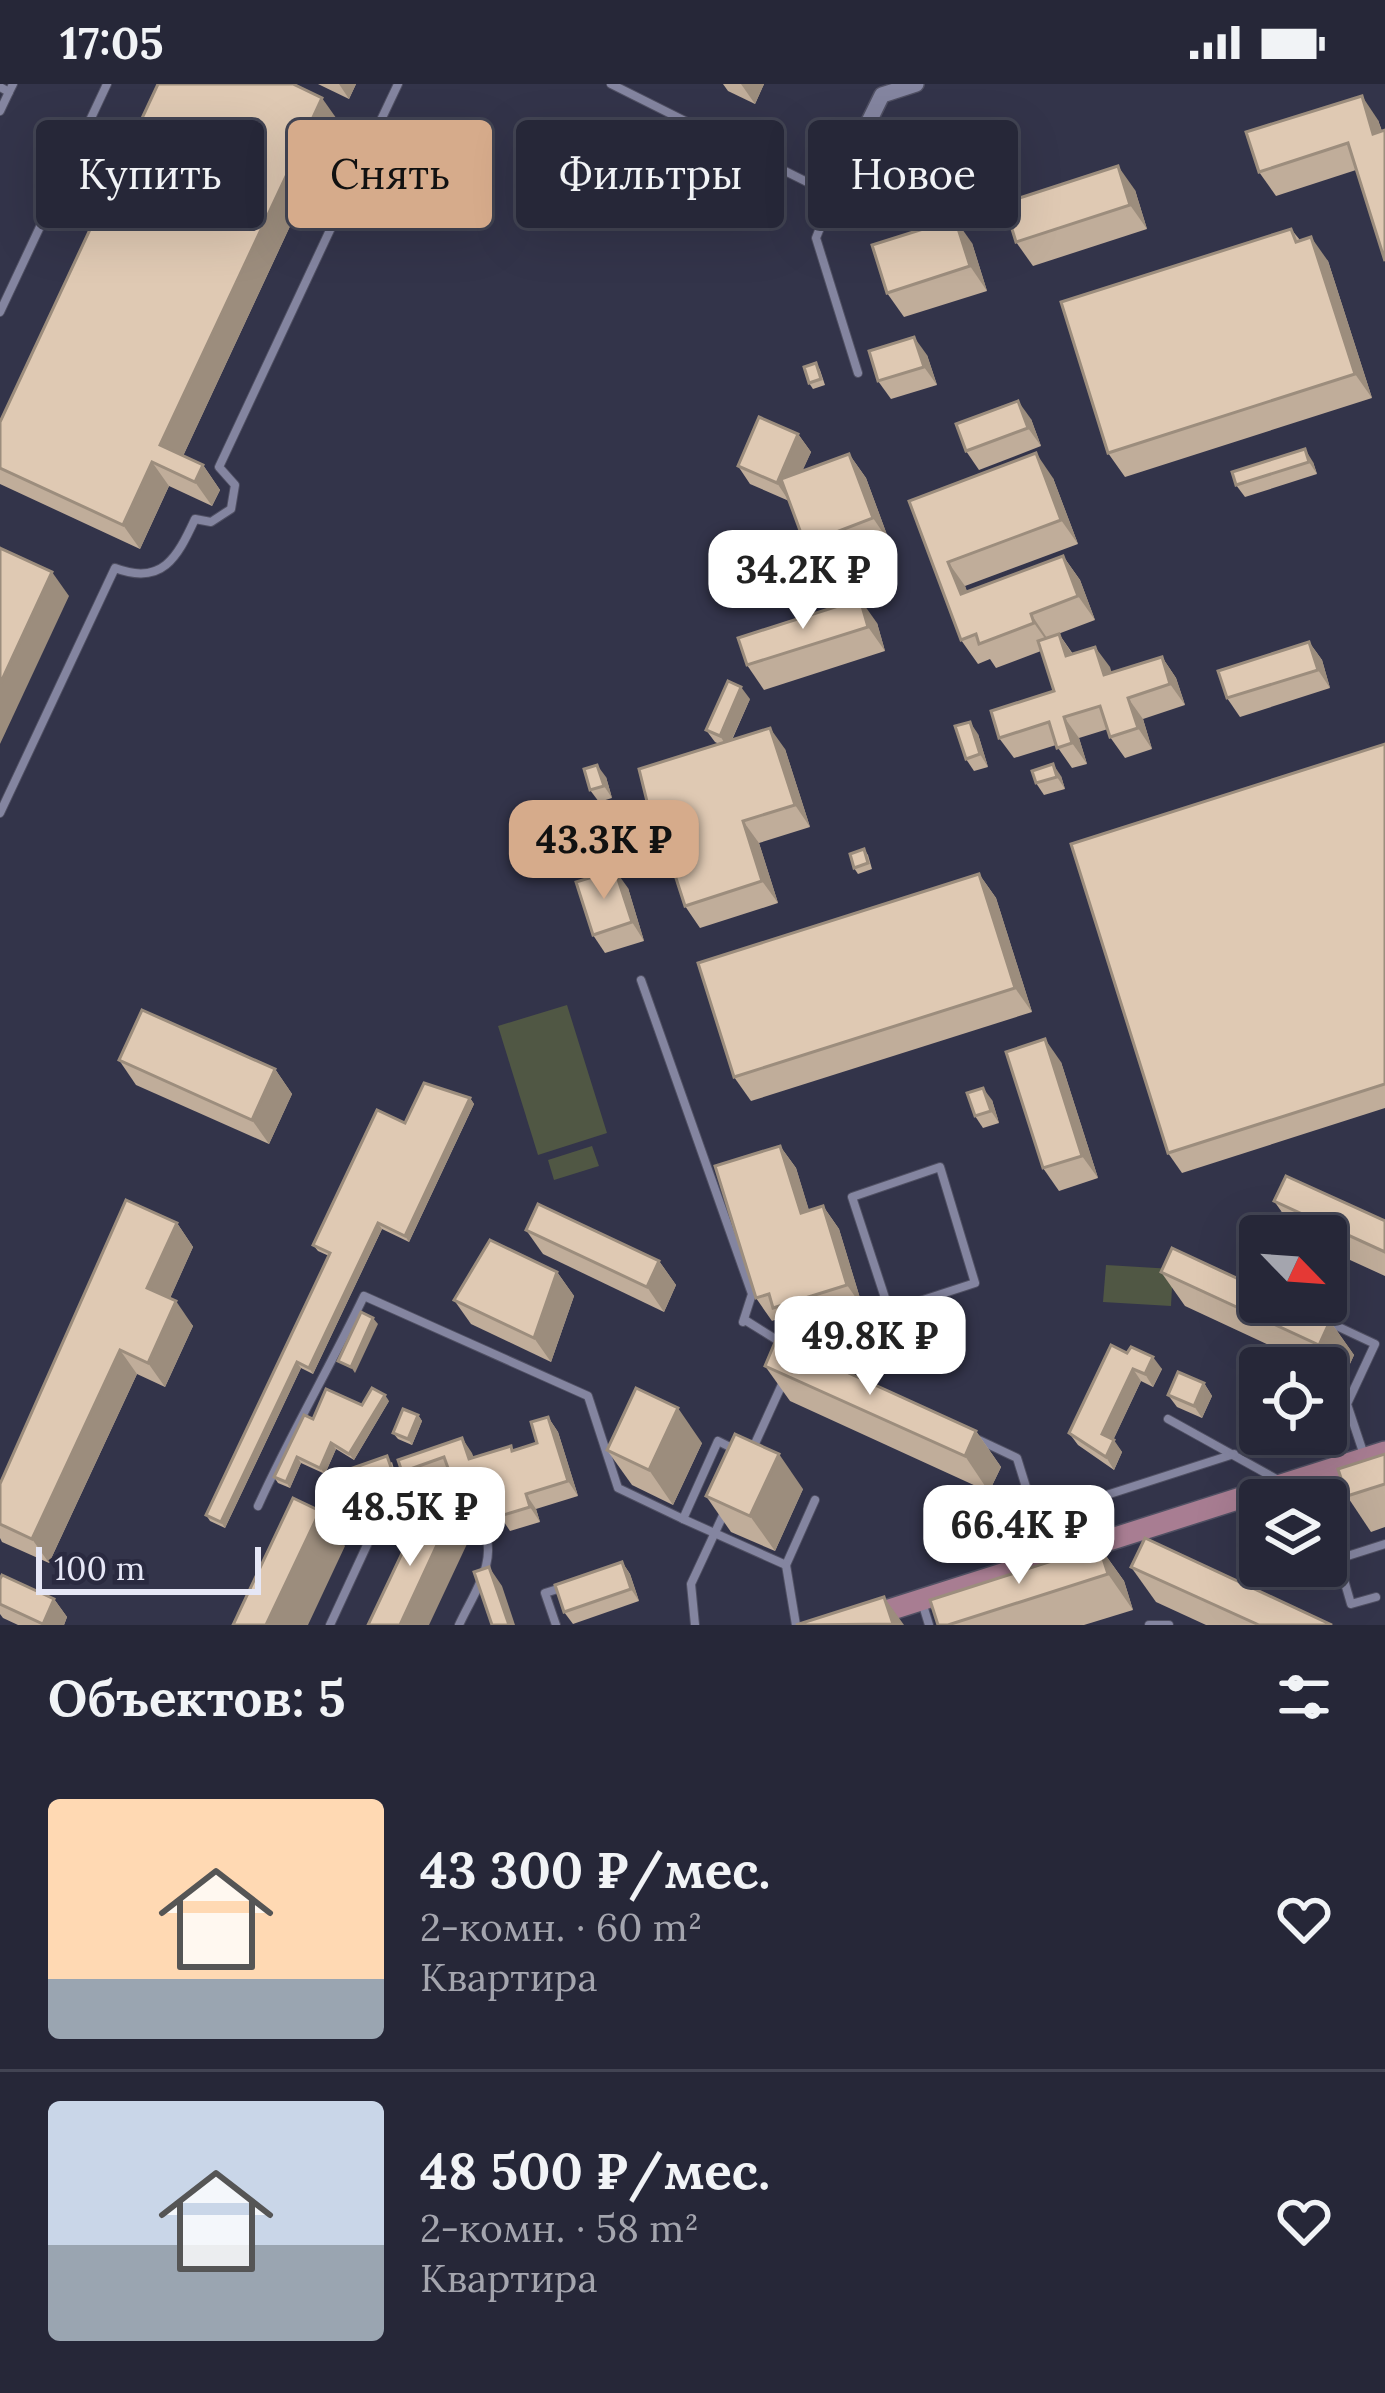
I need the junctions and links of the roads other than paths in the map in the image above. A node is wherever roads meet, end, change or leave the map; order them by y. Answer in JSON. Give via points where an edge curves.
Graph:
{"nodes":[{"id":1,"x":106,"y":84,"type":"edge"},
{"id":2,"x":398,"y":84,"type":"edge"},
{"id":3,"x":610,"y":84,"type":"edge"},
{"id":4,"x":914,"y":84,"type":"edge"},
{"id":5,"x":7,"y":88,"type":"edge"},
{"id":6,"x":0,"y":111,"type":"edge"},
{"id":7,"x":870,"y":120,"type":"edge"},
{"id":8,"x":808,"y":183,"type":"edge"},
{"id":9,"x":820,"y":228,"type":"edge"},
{"id":10,"x":0,"y":312,"type":"edge"},
{"id":11,"x":858,"y":373,"type":"dead end"},
{"id":12,"x":0,"y":814,"type":"edge"},
{"id":13,"x":641,"y":980,"type":"dead end"},
{"id":14,"x":1302,"y":1202,"type":"edge"},
{"id":15,"x":1284,"y":1215,"type":"edge"},
{"id":16,"x":1236,"y":1280,"type":"edge"},
{"id":17,"x":1239,"y":1281,"type":"edge"},
{"id":18,"x":889,"y":1310,"type":"junction"},
{"id":19,"x":1330,"y":1323,"type":"edge"},
{"id":20,"x":791,"y":1368,"type":"edge"},
{"id":21,"x":1168,"y":1419,"type":"dead end"},
{"id":22,"x":959,"y":1430,"type":"edge"},
{"id":23,"x":1234,"y":1454,"type":"junction"},
{"id":24,"x":1375,"y":1456,"type":"edge"},
{"id":25,"x":1312,"y":1476,"type":"junction"},
{"id":26,"x":1276,"y":1479,"type":"edge"},
{"id":27,"x":1303,"y":1479,"type":"edge"},
{"id":28,"x":1313,"y":1479,"type":"edge"},
{"id":29,"x":732,"y":1495,"type":"edge"},
{"id":30,"x":815,"y":1500,"type":"dead end"},
{"id":31,"x":1239,"y":1500,"type":"edge"},
{"id":32,"x":258,"y":1506,"type":"dead end"},
{"id":33,"x":683,"y":1519,"type":"junction"},
{"id":34,"x":715,"y":1533,"type":"junction"},
{"id":35,"x":1385,"y":1544,"type":"edge"},
{"id":36,"x":1077,"y":1551,"type":"junction"},
{"id":37,"x":1347,"y":1556,"type":"edge"},
{"id":38,"x":1048,"y":1560,"type":"junction"},
{"id":39,"x":786,"y":1565,"type":"junction"},
{"id":40,"x":567,"y":1586,"type":"edge"},
{"id":41,"x":1346,"y":1587,"type":"edge"},
{"id":42,"x":1376,"y":1597,"type":"dead end"},
{"id":43,"x":921,"y":1600,"type":"junction"},
{"id":44,"x":330,"y":1625,"type":"edge"},
{"id":45,"x":459,"y":1625,"type":"edge"},
{"id":46,"x":556,"y":1625,"type":"edge"},
{"id":47,"x":695,"y":1625,"type":"edge"},
{"id":48,"x":796,"y":1625,"type":"edge"},
{"id":49,"x":842,"y":1625,"type":"edge"},
{"id":50,"x":927,"y":1625,"type":"edge"},
{"id":51,"x":1149,"y":1625,"type":"edge"},
{"id":52,"x":1169,"y":1625,"type":"edge"}],
"edges":[{"from":1,"to":10,"type":"lane"},
{"from":2,"to":12,"type":"lane","via":[[362,160],[378,178],[378,195],[362,213],[338,213],[219,466],[235,485],[231,509],[219,519],[195,519],[164,570],[115,568]]},
{"from":3,"to":8,"type":"lane"},
{"from":4,"to":7,"type":"street","via":[[882,95]]},
{"from":5,"to":6,"type":"lane"},
{"from":9,"to":11,"type":"lane","via":[[816,238]]},
{"from":13,"to":18,"type":"lane","via":[[752,1294],[743,1321],[785,1345]]},
{"from":14,"to":15,"type":"lane"},
{"from":16,"to":17,"type":"lane"},
{"from":18,"to":18,"type":"lane","via":[[976,1283],[940,1168],[852,1197]]},
{"from":19,"to":24,"type":"lane","via":[[1376,1344],[1347,1404]]},
{"from":20,"to":33,"type":"lane","via":[[750,1456],[718,1442]]},
{"from":21,"to":23,"type":"lane"},
{"from":22,"to":38,"type":"lane","via":[[1017,1458]]},
{"from":23,"to":26,"type":"lane"},
{"from":23,"to":36,"type":"lane","via":[[1063,1509]]},
{"from":24,"to":25,"type":"main road"},
{"from":25,"to":27,"type":"main road"},
{"from":25,"to":28,"type":"lane"},
{"from":29,"to":34,"type":"lane"},
{"from":30,"to":39,"type":"lane"},
{"from":31,"to":36,"type":"main road"},
{"from":32,"to":33,"type":"lane","via":[[364,1295],[588,1396],[617,1488]]},
{"from":33,"to":34,"type":"lane"},
{"from":34,"to":39,"type":"lane"},
{"from":34,"to":47,"type":"lane","via":[[692,1585]]},
{"from":35,"to":37,"type":"lane"},
{"from":36,"to":38,"type":"main road"},
{"from":38,"to":43,"type":"main road"},
{"from":39,"to":48,"type":"lane"},
{"from":40,"to":46,"type":"lane","via":[[545,1593]]},
{"from":41,"to":42,"type":"lane","via":[[1351,1604]]},
{"from":43,"to":49,"type":"main road"},
{"from":43,"to":50,"type":"lane"},
{"from":44,"to":45,"type":"lane","via":[[380,1517],[440,1509],[482,1525],[491,1541]]},
{"from":51,"to":52,"type":"lane"}]}
